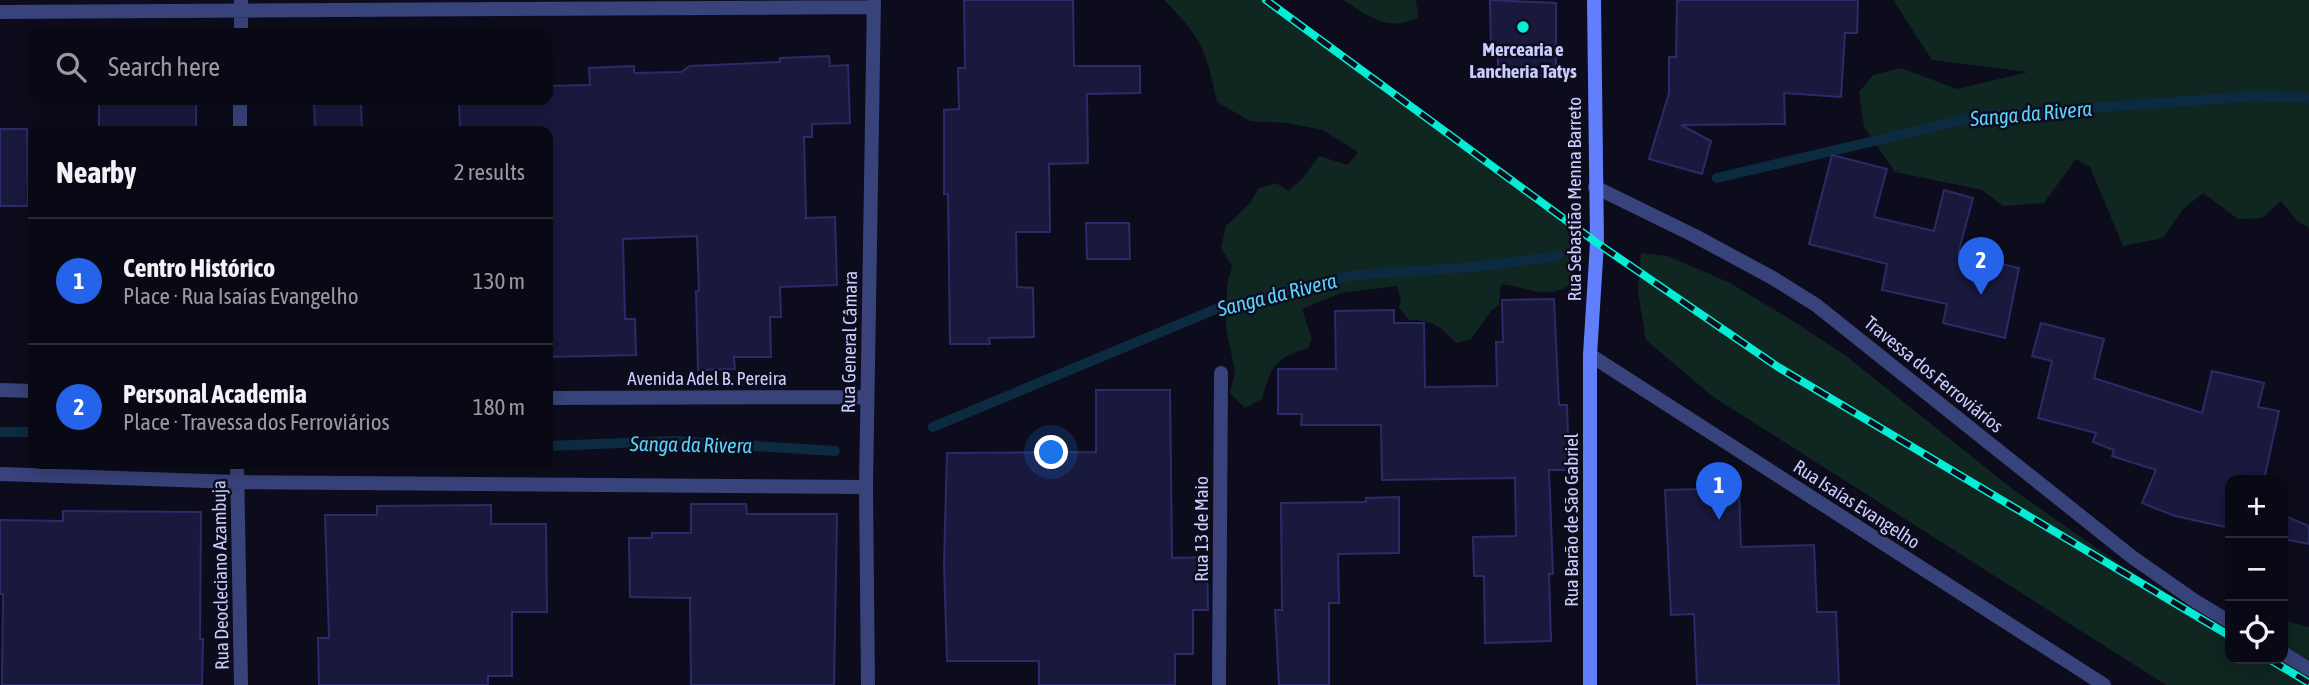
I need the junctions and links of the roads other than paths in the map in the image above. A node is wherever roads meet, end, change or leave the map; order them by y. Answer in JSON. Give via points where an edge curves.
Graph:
{"nodes":[{"id":1,"x":1594,"y":0,"type":"edge"},
{"id":2,"x":874,"y":3,"type":"edge"},
{"id":3,"x":241,"y":5,"type":"edge"},
{"id":4,"x":0,"y":12,"type":"edge"},
{"id":5,"x":241,"y":28,"type":"edge"},
{"id":6,"x":240,"y":105,"type":"edge"},
{"id":7,"x":240,"y":126,"type":"edge"},
{"id":8,"x":1595,"y":187,"type":"junction"},
{"id":9,"x":1590,"y":355,"type":"junction"},
{"id":10,"x":1222,"y":373,"type":"dead end"},
{"id":11,"x":0,"y":390,"type":"edge"},
{"id":12,"x":28,"y":391,"type":"edge"},
{"id":13,"x":867,"y":397,"type":"junction"},
{"id":14,"x":553,"y":398,"type":"edge"},
{"id":15,"x":237,"y":469,"type":"edge"},
{"id":16,"x":0,"y":474,"type":"edge"},
{"id":17,"x":237,"y":482,"type":"junction"},
{"id":18,"x":866,"y":487,"type":"junction"},
{"id":19,"x":2225,"y":619,"type":"edge"},
{"id":20,"x":2288,"y":656,"type":"edge"},
{"id":21,"x":2309,"y":669,"type":"edge"},
{"id":22,"x":242,"y":685,"type":"edge"},
{"id":23,"x":868,"y":685,"type":"edge"},
{"id":24,"x":1219,"y":685,"type":"edge"},
{"id":25,"x":1590,"y":685,"type":"edge"},
{"id":26,"x":2104,"y":685,"type":"edge"}],
"edges":[{"from":1,"to":8,"type":"main road","name":"Rua Sebastião Menna Barreto"},
{"from":2,"to":3,"type":"street"},
{"from":2,"to":13,"type":"street","name":"Rua General Câmara"},
{"from":3,"to":4,"type":"street"},
{"from":3,"to":5,"type":"street"},
{"from":6,"to":7,"type":"street"},
{"from":8,"to":9,"type":"main road","name":"Rua Sebastião Menna Barreto","via":[[1597,243]]},
{"from":8,"to":19,"type":"street","name":"Travessa dos Ferroviários","via":[[1695,236],[1816,305],[2132,557]]},
{"from":9,"to":25,"type":"main road","name":"Rua Barão de São Gabriel"},
{"from":9,"to":26,"type":"street","name":"Rua Isaías Evangelho"},
{"from":10,"to":24,"type":"street","name":"Rua 13 de Maio"},
{"from":11,"to":12,"type":"street"},
{"from":13,"to":14,"type":"street","name":"Avenida Adel B. Pereira"},
{"from":13,"to":18,"type":"street","name":"Rua General Câmara"},
{"from":15,"to":17,"type":"street","name":"Rua Deocleciano Azambuja"},
{"from":16,"to":17,"type":"street"},
{"from":17,"to":18,"type":"street"},
{"from":17,"to":22,"type":"street","name":"Rua Deocleciano Azambuja"},
{"from":18,"to":23,"type":"street","name":"Rua General Câmara"},
{"from":20,"to":21,"type":"street"}]}
